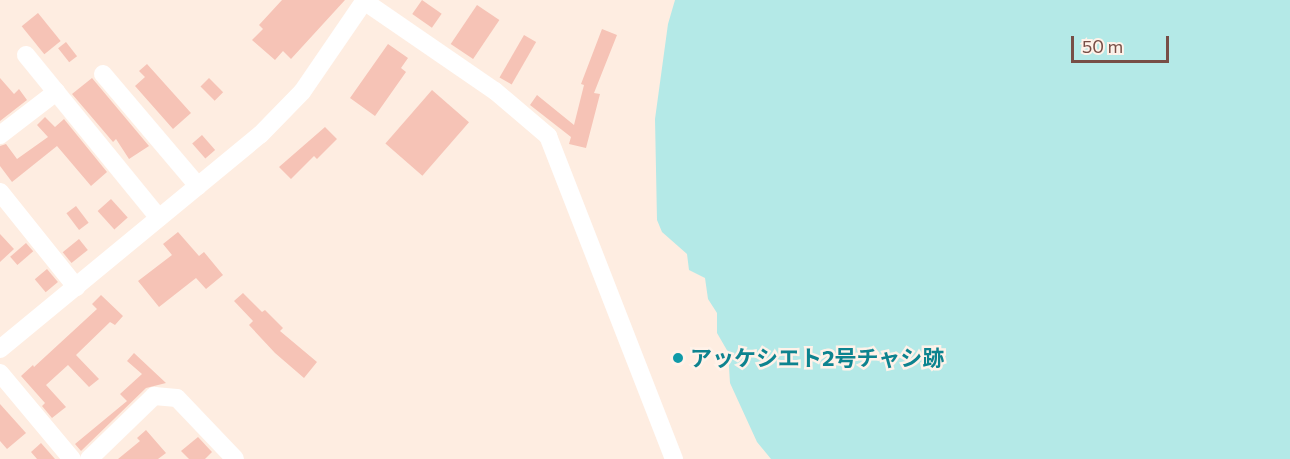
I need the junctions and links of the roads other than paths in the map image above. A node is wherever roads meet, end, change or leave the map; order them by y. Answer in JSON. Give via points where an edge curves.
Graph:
{"nodes":[{"id":1,"x":364,"y":0,"type":"edge"},
{"id":2,"x":26,"y":55,"type":"dead end"},
{"id":3,"x":103,"y":74,"type":"dead end"},
{"id":4,"x":56,"y":92,"type":"junction"},
{"id":5,"x":0,"y":135,"type":"edge"},
{"id":6,"x":198,"y":186,"type":"junction"},
{"id":7,"x":0,"y":192,"type":"edge"},
{"id":8,"x":159,"y":218,"type":"junction"},
{"id":9,"x":76,"y":287,"type":"junction"},
{"id":10,"x":0,"y":349,"type":"edge"},
{"id":11,"x":0,"y":373,"type":"edge"},
{"id":12,"x":72,"y":459,"type":"edge"},
{"id":13,"x":89,"y":459,"type":"edge"},
{"id":14,"x":235,"y":459,"type":"edge"},
{"id":15,"x":674,"y":459,"type":"edge"}],
"edges":[{"from":1,"to":6,"type":"street","via":[[302,92],[260,135]]},
{"from":1,"to":15,"type":"street","via":[[495,91],[548,136]]},
{"from":2,"to":4,"type":"street"},
{"from":3,"to":6,"type":"street"},
{"from":4,"to":5,"type":"street"},
{"from":4,"to":8,"type":"street"},
{"from":6,"to":8,"type":"street"},
{"from":7,"to":9,"type":"street"},
{"from":8,"to":9,"type":"street"},
{"from":9,"to":10,"type":"street"},
{"from":11,"to":12,"type":"street"},
{"from":13,"to":14,"type":"street","via":[[154,396],[177,398]]}]}
